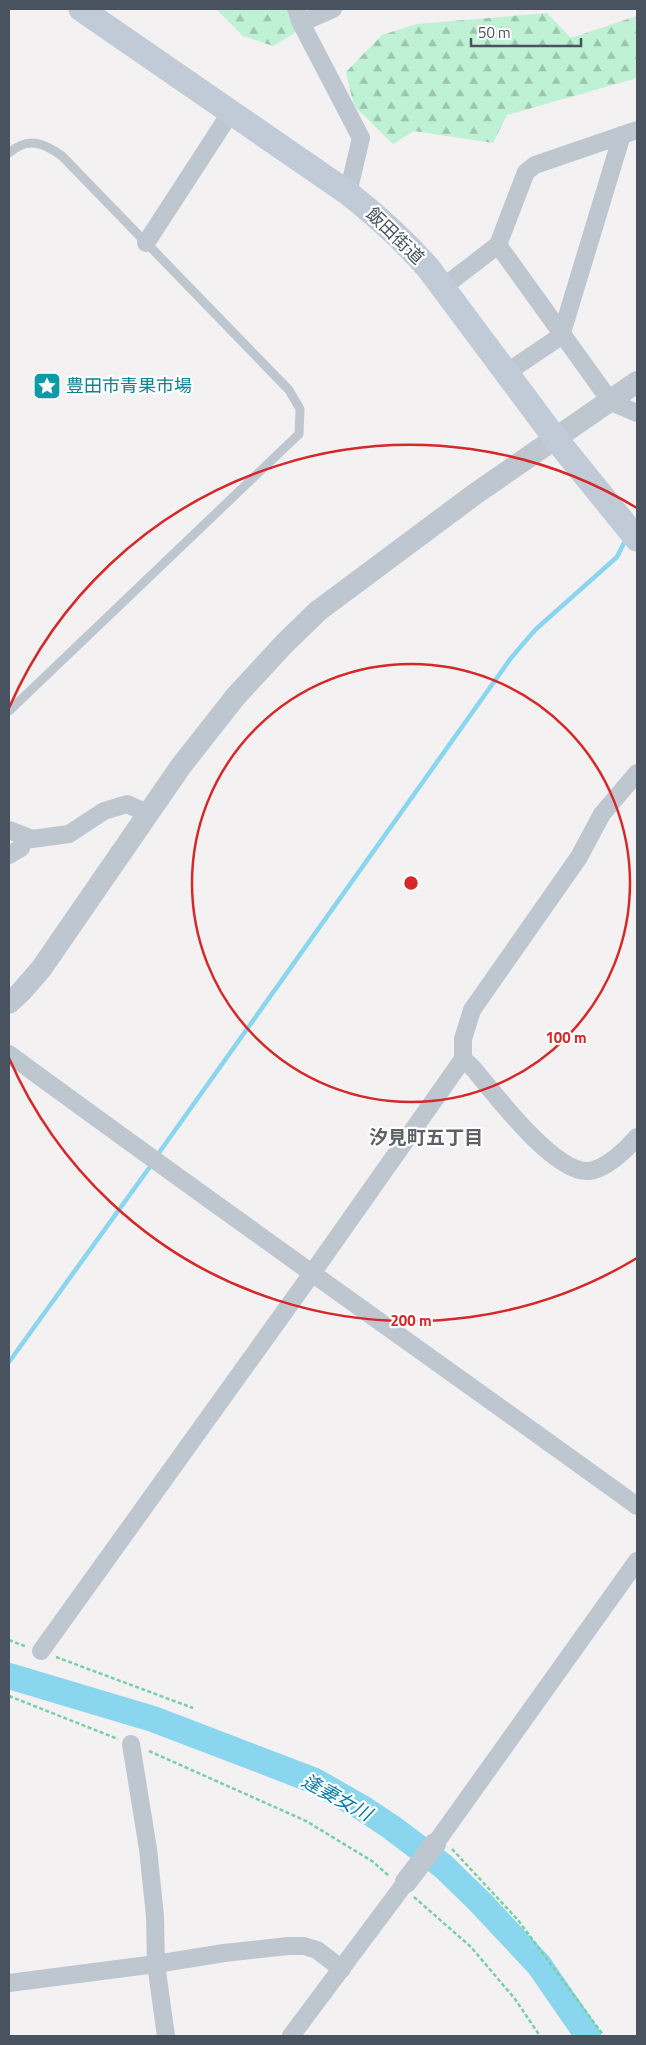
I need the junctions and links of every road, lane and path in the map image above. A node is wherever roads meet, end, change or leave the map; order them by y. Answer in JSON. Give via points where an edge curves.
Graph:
{"nodes":[{"id":1,"x":81,"y":9,"type":"edge"},
{"id":2,"x":333,"y":9,"type":"edge"},
{"id":3,"x":299,"y":16,"type":"edge"},
{"id":4,"x":231,"y":112,"type":"junction"},
{"id":5,"x":630,"y":133,"type":"edge"},
{"id":6,"x":9,"y":153,"type":"edge"},
{"id":7,"x":348,"y":193,"type":"junction"},
{"id":8,"x":146,"y":243,"type":"junction"},
{"id":9,"x":498,"y":245,"type":"junction"},
{"id":10,"x":442,"y":288,"type":"junction"},
{"id":11,"x":561,"y":336,"type":"junction"},
{"id":12,"x":506,"y":373,"type":"junction"},
{"id":13,"x":637,"y":382,"type":"edge"},
{"id":14,"x":610,"y":402,"type":"junction"},
{"id":15,"x":637,"y":413,"type":"edge"},
{"id":16,"x":555,"y":438,"type":"junction"},
{"id":17,"x":637,"y":540,"type":"edge"},
{"id":18,"x":9,"y":710,"type":"edge"},
{"id":19,"x":637,"y":773,"type":"edge"},
{"id":20,"x":149,"y":814,"type":"junction"},
{"id":21,"x":16,"y":833,"type":"edge"},
{"id":22,"x":9,"y":855,"type":"edge"},
{"id":23,"x":9,"y":1003,"type":"edge"},
{"id":24,"x":9,"y":1054,"type":"edge"},
{"id":25,"x":463,"y":1059,"type":"junction"},
{"id":26,"x":637,"y":1137,"type":"edge"},
{"id":27,"x":313,"y":1272,"type":"junction"},
{"id":28,"x":637,"y":1506,"type":"edge"},
{"id":29,"x":637,"y":1561,"type":"edge"},
{"id":30,"x":41,"y":1651,"type":"joint"},
{"id":31,"x":9,"y":1696,"type":"edge"},
{"id":32,"x":193,"y":1708,"type":"dead end"},
{"id":33,"x":131,"y":1744,"type":"junction"},
{"id":34,"x":437,"y":1841,"type":"junction"},
{"id":35,"x":404,"y":1885,"type":"junction"},
{"id":36,"x":156,"y":1964,"type":"junction"},
{"id":37,"x":342,"y":1969,"type":"junction"},
{"id":38,"x":9,"y":1983,"type":"edge"},
{"id":39,"x":166,"y":2036,"type":"edge"},
{"id":40,"x":291,"y":2036,"type":"edge"},
{"id":41,"x":540,"y":2036,"type":"edge"},
{"id":42,"x":604,"y":2036,"type":"edge"}],
"edges":[{"from":1,"to":4,"type":"main road","name":"飯田街道"},
{"from":2,"to":3,"type":"street"},
{"from":3,"to":7,"type":"street","via":[[361,138]]},
{"from":4,"to":7,"type":"main road","name":"飯田街道"},
{"from":4,"to":8,"type":"street"},
{"from":5,"to":9,"type":"street","via":[[535,165],[526,172]]},
{"from":5,"to":11,"type":"street"},
{"from":6,"to":8,"type":"lane","via":[[15,147],[45,144],[62,156]]},
{"from":7,"to":10,"type":"main road","name":"飯田街道","via":[[381,219],[413,251]]},
{"from":8,"to":18,"type":"lane","via":[[289,390],[300,409],[299,434]]},
{"from":9,"to":10,"type":"street"},
{"from":9,"to":11,"type":"street"},
{"from":10,"to":12,"type":"main road","name":"飯田街道"},
{"from":11,"to":12,"type":"street"},
{"from":11,"to":14,"type":"street"},
{"from":12,"to":16,"type":"main road","name":"飯田街道"},
{"from":13,"to":14,"type":"street"},
{"from":14,"to":15,"type":"street"},
{"from":14,"to":16,"type":"street"},
{"from":16,"to":17,"type":"main road","name":"飯田街道"},
{"from":16,"to":20,"type":"street","via":[[318,611],[236,696]]},
{"from":19,"to":25,"type":"street","via":[[602,814],[578,857],[472,1010],[463,1039]]},
{"from":20,"to":21,"type":"street","via":[[127,804],[104,811],[69,834],[32,839]]},
{"from":20,"to":23,"type":"street","via":[[41,969]]},
{"from":21,"to":22,"type":"street","via":[[21,848]]},
{"from":24,"to":27,"type":"street"},
{"from":25,"to":26,"type":"street","via":[[532,1137],[578,1170],[589,1171],[601,1166],[620,1154]]},
{"from":25,"to":27,"type":"street"},
{"from":27,"to":28,"type":"street"},
{"from":27,"to":30,"type":"street"},
{"from":29,"to":34,"type":"street"},
{"from":30,"to":32,"type":"path"},
{"from":31,"to":33,"type":"path"},
{"from":33,"to":35,"type":"path","via":[[306,1821],[372,1861]]},
{"from":33,"to":36,"type":"street","via":[[148,1849]]},
{"from":34,"to":35,"type":"street"},
{"from":34,"to":42,"type":"path","via":[[518,1920]]},
{"from":35,"to":37,"type":"street"},
{"from":35,"to":41,"type":"path","via":[[471,1946],[515,1999]]},
{"from":36,"to":37,"type":"street","via":[[224,1953],[304,1946],[317,1950]]},
{"from":36,"to":38,"type":"street"},
{"from":36,"to":39,"type":"street"},
{"from":37,"to":40,"type":"street"}]}
